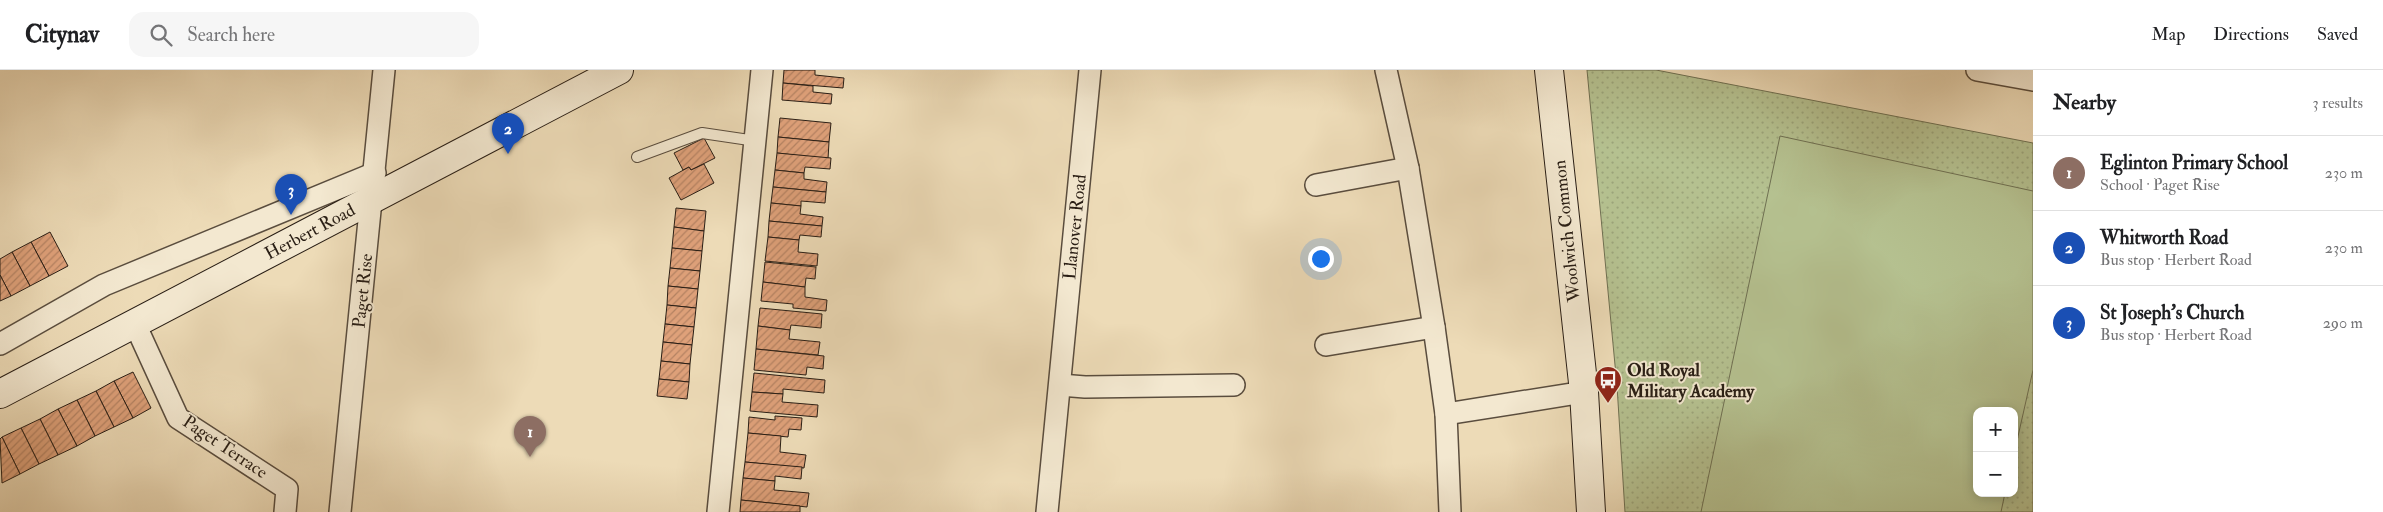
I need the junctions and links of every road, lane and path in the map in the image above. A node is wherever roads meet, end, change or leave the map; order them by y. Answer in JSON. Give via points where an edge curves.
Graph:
{"nodes":[{"id":1,"x":384,"y":70,"type":"edge"},
{"id":2,"x":619,"y":70,"type":"edge"},
{"id":3,"x":762,"y":70,"type":"edge"},
{"id":4,"x":1090,"y":70,"type":"edge"},
{"id":5,"x":1386,"y":70,"type":"edge"},
{"id":6,"x":1549,"y":70,"type":"edge"},
{"id":7,"x":1976,"y":70,"type":"edge"},
{"id":8,"x":2033,"y":80,"type":"edge"},
{"id":9,"x":756,"y":140,"type":"junction"},
{"id":10,"x":638,"y":157,"type":"dead end"},
{"id":11,"x":1408,"y":168,"type":"junction"},
{"id":12,"x":1316,"y":185,"type":"dead end"},
{"id":13,"x":374,"y":186,"type":"junction"},
{"id":14,"x":135,"y":324,"type":"junction"},
{"id":15,"x":1434,"y":327,"type":"junction"},
{"id":16,"x":0,"y":344,"type":"edge"},
{"id":17,"x":1326,"y":345,"type":"dead end"},
{"id":18,"x":1060,"y":385,"type":"junction"},
{"id":19,"x":1234,"y":385,"type":"dead end"},
{"id":20,"x":1584,"y":392,"type":"junction"},
{"id":21,"x":0,"y":394,"type":"edge"},
{"id":22,"x":1446,"y":414,"type":"junction"},
{"id":23,"x":285,"y":512,"type":"edge"},
{"id":24,"x":340,"y":512,"type":"edge"},
{"id":25,"x":718,"y":512,"type":"edge"},
{"id":26,"x":1047,"y":512,"type":"edge"},
{"id":27,"x":1450,"y":512,"type":"edge"},
{"id":28,"x":1591,"y":512,"type":"edge"}],
"edges":[{"from":1,"to":13,"type":"street","name":"Paget Rise"},
{"from":2,"to":13,"type":"street","name":"Herbert Road"},
{"from":3,"to":9,"type":"street"},
{"from":4,"to":18,"type":"street","name":"Llanover Road"},
{"from":5,"to":11,"type":"street"},
{"from":6,"to":20,"type":"street","name":"Woolwich Common"},
{"from":7,"to":8,"type":"street"},
{"from":9,"to":10,"type":"lane","via":[[702,133]]},
{"from":9,"to":25,"type":"street"},
{"from":11,"to":12,"type":"street"},
{"from":11,"to":15,"type":"street"},
{"from":13,"to":14,"type":"street","name":"Herbert Road"},
{"from":13,"to":16,"type":"street","name":"Herbert Road","via":[[104,285]]},
{"from":13,"to":24,"type":"street","name":"Paget Rise"},
{"from":14,"to":21,"type":"street","name":"Herbert Road"},
{"from":14,"to":23,"type":"street","name":"Paget Terrace","via":[[178,418],[287,489]]},
{"from":15,"to":17,"type":"street"},
{"from":15,"to":22,"type":"street"},
{"from":18,"to":19,"type":"street"},
{"from":18,"to":26,"type":"street","name":"Llanover Road"},
{"from":20,"to":22,"type":"street"},
{"from":20,"to":28,"type":"street","name":"Woolwich Common"},
{"from":22,"to":27,"type":"street"}]}
